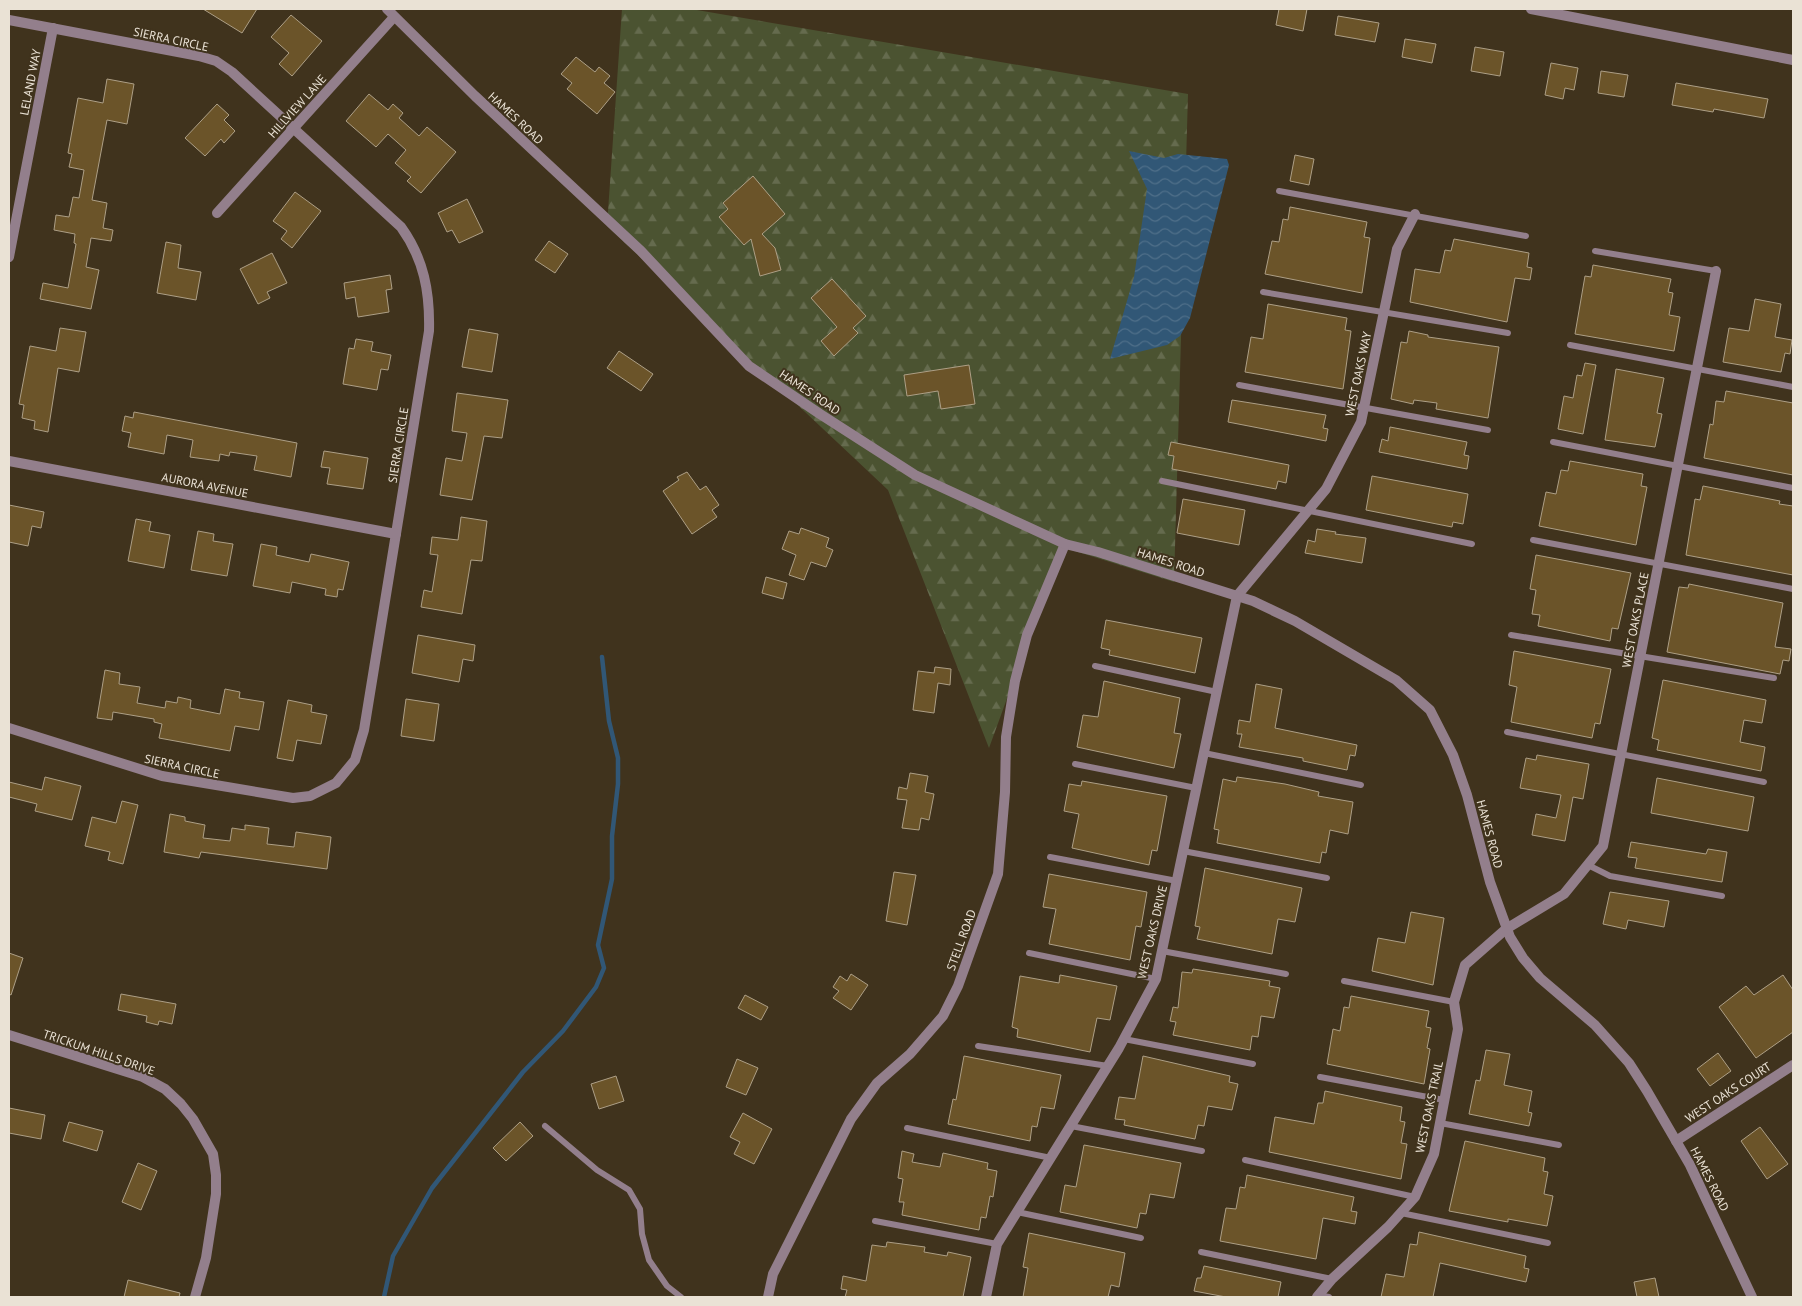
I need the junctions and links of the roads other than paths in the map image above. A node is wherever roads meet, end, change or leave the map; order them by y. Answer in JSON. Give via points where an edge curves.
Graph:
{"nodes":[{"id":1,"x":1531,"y":9,"type":"edge"},
{"id":2,"x":390,"y":13,"type":"edge"},
{"id":3,"x":9,"y":20,"type":"edge"},
{"id":4,"x":53,"y":28,"type":"junction"},
{"id":5,"x":1793,"y":60,"type":"edge"},
{"id":6,"x":294,"y":128,"type":"junction"},
{"id":7,"x":1279,"y":191,"type":"dead end"},
{"id":8,"x":218,"y":213,"type":"dead end"},
{"id":9,"x":1415,"y":214,"type":"junction"},
{"id":10,"x":1526,"y":236,"type":"dead end"},
{"id":11,"x":1595,"y":251,"type":"dead end"},
{"id":12,"x":9,"y":257,"type":"edge"},
{"id":13,"x":1716,"y":271,"type":"joint"},
{"id":14,"x":1263,"y":292,"type":"dead end"},
{"id":15,"x":1383,"y":313,"type":"junction"},
{"id":16,"x":1508,"y":333,"type":"dead end"},
{"id":17,"x":1570,"y":346,"type":"dead end"},
{"id":18,"x":1697,"y":368,"type":"junction"},
{"id":19,"x":1239,"y":385,"type":"dead end"},
{"id":20,"x":1793,"y":387,"type":"edge"},
{"id":21,"x":1364,"y":409,"type":"junction"},
{"id":22,"x":1488,"y":430,"type":"dead end"},
{"id":23,"x":1553,"y":442,"type":"dead end"},
{"id":24,"x":9,"y":461,"type":"edge"},
{"id":25,"x":1678,"y":466,"type":"junction"},
{"id":26,"x":1162,"y":481,"type":"dead end"},
{"id":27,"x":1793,"y":488,"type":"edge"},
{"id":28,"x":1307,"y":512,"type":"junction"},
{"id":29,"x":396,"y":534,"type":"junction"},
{"id":30,"x":1533,"y":540,"type":"dead end"},
{"id":31,"x":1065,"y":544,"type":"junction"},
{"id":32,"x":1472,"y":544,"type":"dead end"},
{"id":33,"x":1659,"y":564,"type":"junction"},
{"id":34,"x":1793,"y":589,"type":"edge"},
{"id":35,"x":1237,"y":596,"type":"junction"},
{"id":36,"x":1511,"y":634,"type":"dead end"},
{"id":37,"x":1641,"y":656,"type":"junction"},
{"id":38,"x":1095,"y":666,"type":"dead end"},
{"id":39,"x":1774,"y":678,"type":"dead end"},
{"id":40,"x":1217,"y":692,"type":"junction"},
{"id":41,"x":9,"y":728,"type":"edge"},
{"id":42,"x":1507,"y":732,"type":"dead end"},
{"id":43,"x":1204,"y":753,"type":"junction"},
{"id":44,"x":1622,"y":753,"type":"junction"},
{"id":45,"x":1075,"y":764,"type":"dead end"},
{"id":46,"x":1764,"y":782,"type":"dead end"},
{"id":47,"x":1361,"y":785,"type":"dead end"},
{"id":48,"x":1196,"y":788,"type":"junction"},
{"id":49,"x":1183,"y":851,"type":"junction"},
{"id":50,"x":1050,"y":857,"type":"dead end"},
{"id":51,"x":1588,"y":865,"type":"junction"},
{"id":52,"x":1327,"y":878,"type":"dead end"},
{"id":53,"x":1177,"y":882,"type":"junction"},
{"id":54,"x":1722,"y":896,"type":"dead end"},
{"id":55,"x":1506,"y":929,"type":"junction"},
{"id":56,"x":1162,"y":951,"type":"junction"},
{"id":57,"x":1029,"y":954,"type":"dead end"},
{"id":58,"x":1286,"y":974,"type":"dead end"},
{"id":59,"x":1156,"y":979,"type":"junction"},
{"id":60,"x":1344,"y":981,"type":"dead end"},
{"id":61,"x":1454,"y":1002,"type":"junction"},
{"id":62,"x":9,"y":1035,"type":"edge"},
{"id":63,"x":1124,"y":1039,"type":"junction"},
{"id":64,"x":978,"y":1046,"type":"dead end"},
{"id":65,"x":1253,"y":1064,"type":"dead end"},
{"id":66,"x":1793,"y":1065,"type":"edge"},
{"id":67,"x":1108,"y":1066,"type":"junction"},
{"id":68,"x":1320,"y":1077,"type":"dead end"},
{"id":69,"x":1444,"y":1100,"type":"junction"},
{"id":70,"x":1440,"y":1122,"type":"junction"},
{"id":71,"x":545,"y":1126,"type":"dead end"},
{"id":72,"x":1071,"y":1126,"type":"junction"},
{"id":73,"x":906,"y":1128,"type":"dead end"},
{"id":74,"x":1676,"y":1141,"type":"junction"},
{"id":75,"x":1559,"y":1145,"type":"dead end"},
{"id":76,"x":1202,"y":1152,"type":"dead end"},
{"id":77,"x":1051,"y":1158,"type":"junction"},
{"id":78,"x":1245,"y":1160,"type":"dead end"},
{"id":79,"x":1415,"y":1197,"type":"junction"},
{"id":80,"x":1017,"y":1212,"type":"junction"},
{"id":81,"x":1401,"y":1213,"type":"junction"},
{"id":82,"x":875,"y":1220,"type":"dead end"},
{"id":83,"x":1141,"y":1238,"type":"dead end"},
{"id":84,"x":1548,"y":1243,"type":"dead end"},
{"id":85,"x":998,"y":1244,"type":"junction"},
{"id":86,"x":1201,"y":1252,"type":"dead end"},
{"id":87,"x":1332,"y":1279,"type":"junction"},
{"id":88,"x":1318,"y":1296,"type":"edge"},
{"id":89,"x":195,"y":1297,"type":"edge"},
{"id":90,"x":681,"y":1297,"type":"edge"},
{"id":91,"x":768,"y":1297,"type":"edge"},
{"id":92,"x":986,"y":1297,"type":"edge"},
{"id":93,"x":1330,"y":1297,"type":"edge"},
{"id":94,"x":1752,"y":1297,"type":"edge"}],
"edges":[{"from":1,"to":5,"type":"street"},
{"from":2,"to":6,"type":"street","name":"HILLVIEW LANE"},
{"from":2,"to":31,"type":"street","name":"HAMES ROAD","via":[[641,251],[749,366],[915,475]]},
{"from":3,"to":4,"type":"street","name":"SIERRA CIRCLE"},
{"from":4,"to":6,"type":"street","name":"SIERRA CIRCLE","via":[[216,61]]},
{"from":4,"to":12,"type":"street","name":"LELAND WAY"},
{"from":6,"to":8,"type":"street","name":"HILLVIEW LANE"},
{"from":6,"to":29,"type":"street","name":"SIERRA CIRCLE","via":[[401,227],[415,250],[426,280],[429,331]]},
{"from":7,"to":9,"type":"lane"},
{"from":9,"to":10,"type":"lane"},
{"from":9,"to":15,"type":"street","name":"WEST OAKS WAY","via":[[1397,249]]},
{"from":11,"to":13,"type":"lane"},
{"from":13,"to":18,"type":"street","name":"WEST OAKS PLACE"},
{"from":14,"to":15,"type":"lane"},
{"from":15,"to":16,"type":"lane"},
{"from":15,"to":21,"type":"street","name":"WEST OAKS WAY"},
{"from":17,"to":18,"type":"lane"},
{"from":18,"to":20,"type":"lane"},
{"from":18,"to":25,"type":"street","name":"WEST OAKS PLACE"},
{"from":19,"to":21,"type":"lane"},
{"from":21,"to":22,"type":"lane"},
{"from":21,"to":28,"type":"street","name":"WEST OAKS WAY","via":[[1361,422],[1326,489]]},
{"from":23,"to":25,"type":"lane"},
{"from":24,"to":29,"type":"street","name":"AURORA AVENUE"},
{"from":25,"to":27,"type":"lane"},
{"from":25,"to":33,"type":"street","name":"WEST OAKS PLACE"},
{"from":26,"to":28,"type":"lane"},
{"from":28,"to":32,"type":"lane"},
{"from":28,"to":35,"type":"street","name":"WEST OAKS WAY"},
{"from":29,"to":41,"type":"street","name":"SIERRA CIRCLE","via":[[360,746],[347,772],[336,784],[310,796],[285,797],[176,779]]},
{"from":30,"to":33,"type":"lane"},
{"from":31,"to":35,"type":"street","name":"HAMES ROAD"},
{"from":31,"to":91,"type":"street","name":"STELL ROAD","via":[[1027,635],[1015,681],[1006,737],[998,874],[958,986],[943,1016],[910,1054],[876,1083],[851,1119],[773,1274]]},
{"from":33,"to":34,"type":"lane"},
{"from":33,"to":37,"type":"street","name":"WEST OAKS PLACE"},
{"from":35,"to":40,"type":"street","name":"WEST OAKS DRIVE"},
{"from":35,"to":55,"type":"street","name":"HAMES ROAD","via":[[1295,621],[1347,650],[1396,680],[1430,710],[1453,754]]},
{"from":36,"to":37,"type":"lane"},
{"from":37,"to":39,"type":"lane"},
{"from":37,"to":44,"type":"street","name":"WEST OAKS PLACE"},
{"from":38,"to":40,"type":"lane"},
{"from":40,"to":43,"type":"street","name":"WEST OAKS DRIVE"},
{"from":42,"to":44,"type":"lane"},
{"from":43,"to":47,"type":"lane"},
{"from":43,"to":48,"type":"street","name":"WEST OAKS DRIVE"},
{"from":44,"to":46,"type":"lane"},
{"from":44,"to":51,"type":"street","name":"WEST OAKS PLACE","via":[[1603,846]]},
{"from":45,"to":48,"type":"lane"},
{"from":48,"to":49,"type":"street","name":"WEST OAKS DRIVE"},
{"from":49,"to":52,"type":"lane"},
{"from":49,"to":53,"type":"street","name":"WEST OAKS DRIVE"},
{"from":50,"to":53,"type":"lane"},
{"from":51,"to":54,"type":"lane","via":[[1610,876]]},
{"from":51,"to":55,"type":"street","name":"WEST OAKS PLACE","via":[[1564,894]]},
{"from":53,"to":56,"type":"street","name":"WEST OAKS DRIVE"},
{"from":55,"to":61,"type":"street","name":"WEST OAKS TRAIL","via":[[1465,965]]},
{"from":55,"to":74,"type":"street","name":"HAMES ROAD","via":[[1522,958],[1540,978],[1595,1025],[1628,1064]]},
{"from":56,"to":58,"type":"lane"},
{"from":56,"to":59,"type":"street","name":"WEST OAKS DRIVE"},
{"from":57,"to":59,"type":"lane"},
{"from":59,"to":63,"type":"street","name":"WEST OAKS DRIVE"},
{"from":60,"to":61,"type":"lane"},
{"from":61,"to":69,"type":"street","name":"WEST OAKS TRAIL","via":[[1458,1029]]},
{"from":62,"to":89,"type":"street","name":"TRICKUM HILLS DRIVE","via":[[143,1077],[165,1089],[193,1119],[212,1154],[216,1175],[206,1258]]},
{"from":63,"to":65,"type":"lane"},
{"from":63,"to":67,"type":"street","name":"WEST OAKS DRIVE"},
{"from":64,"to":67,"type":"lane"},
{"from":66,"to":74,"type":"street","name":"WEST OAKS COURT"},
{"from":67,"to":72,"type":"street","name":"WEST OAKS DRIVE"},
{"from":68,"to":69,"type":"lane"},
{"from":69,"to":70,"type":"street","name":"WEST OAKS TRAIL"},
{"from":70,"to":75,"type":"lane"},
{"from":70,"to":79,"type":"street","name":"WEST OAKS TRAIL","via":[[1434,1154]]},
{"from":71,"to":90,"type":"lane","via":[[597,1170],[629,1190],[640,1209],[649,1260],[667,1286]]},
{"from":72,"to":76,"type":"lane"},
{"from":72,"to":77,"type":"street","name":"WEST OAKS DRIVE"},
{"from":73,"to":77,"type":"lane"},
{"from":74,"to":94,"type":"street","name":"HAMES ROAD"},
{"from":77,"to":80,"type":"street","name":"WEST OAKS DRIVE"},
{"from":78,"to":79,"type":"lane"},
{"from":79,"to":81,"type":"street","name":"WEST OAKS TRAIL"},
{"from":80,"to":83,"type":"lane"},
{"from":80,"to":85,"type":"street","name":"WEST OAKS DRIVE"},
{"from":81,"to":84,"type":"lane"},
{"from":81,"to":87,"type":"street","name":"WEST OAKS TRAIL"},
{"from":82,"to":85,"type":"lane"},
{"from":85,"to":92,"type":"street","name":"WEST OAKS DRIVE"},
{"from":86,"to":87,"type":"lane"},
{"from":87,"to":88,"type":"street","name":"WEST OAKS TRAIL"},
{"from":88,"to":93,"type":"lane"}]}
